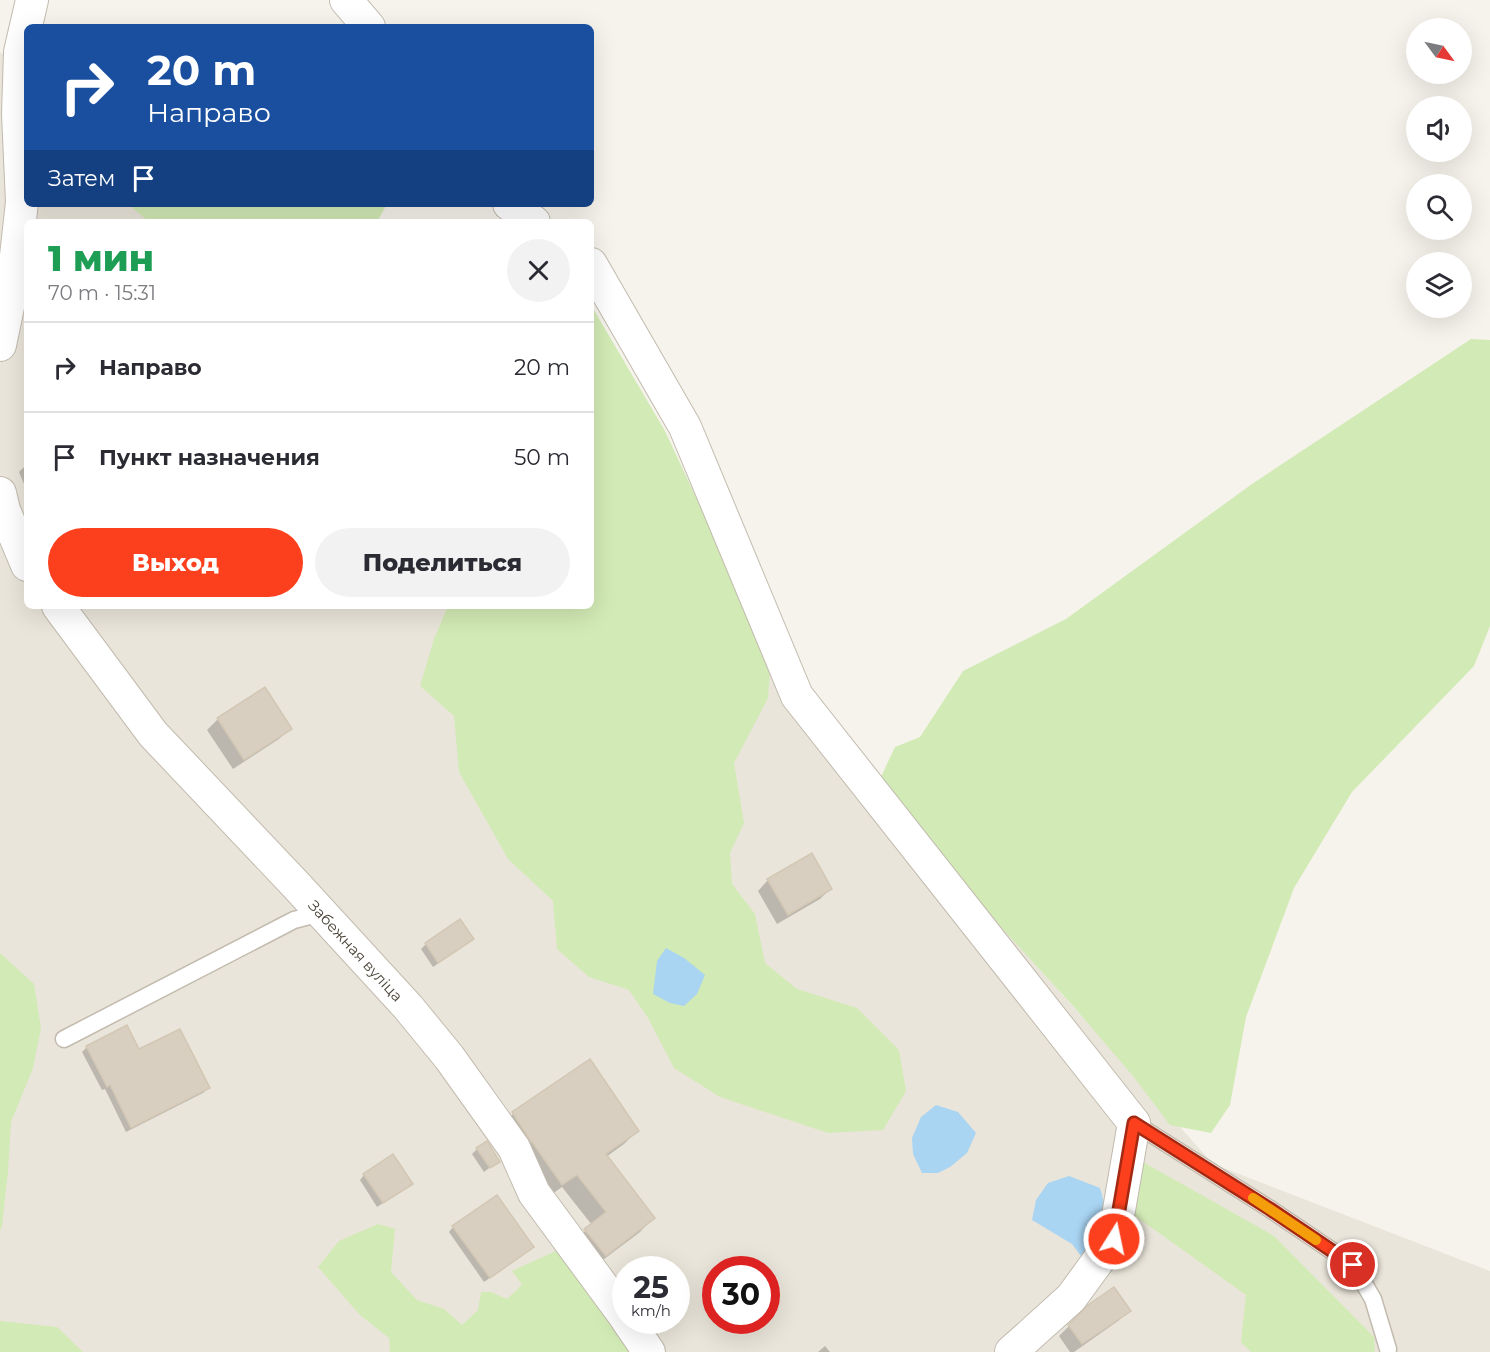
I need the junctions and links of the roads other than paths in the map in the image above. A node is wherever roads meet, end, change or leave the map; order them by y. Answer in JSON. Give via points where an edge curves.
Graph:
{"nodes":[{"id":1,"x":32,"y":0,"type":"edge"},
{"id":2,"x":346,"y":0,"type":"edge"},
{"id":3,"x":26,"y":24,"type":"edge"},
{"id":4,"x":366,"y":24,"type":"edge"},
{"id":5,"x":24,"y":35,"type":"edge"},
{"id":6,"x":513,"y":207,"type":"edge"},
{"id":7,"x":530,"y":219,"type":"edge"},
{"id":8,"x":594,"y":269,"type":"edge"},
{"id":9,"x":0,"y":345,"type":"edge"},
{"id":10,"x":0,"y":493,"type":"edge"},
{"id":11,"x":24,"y":559,"type":"edge"},
{"id":12,"x":60,"y":609,"type":"edge"},
{"id":13,"x":321,"y":913,"type":"junction"},
{"id":14,"x":64,"y":1039,"type":"dead end"},
{"id":15,"x":1134,"y":1123,"type":"junction"},
{"id":16,"x":612,"y":1300,"type":"edge"},
{"id":17,"x":636,"y":1334,"type":"edge"},
{"id":18,"x":1388,"y":1349,"type":"dead end"},
{"id":19,"x":649,"y":1352,"type":"edge"},
{"id":20,"x":1011,"y":1352,"type":"edge"}],
"edges":[{"from":1,"to":3,"type":"street"},
{"from":2,"to":4,"type":"street"},
{"from":5,"to":9,"type":"street","via":[[18,114],[22,202],[13,283]]},
{"from":6,"to":7,"type":"street"},
{"from":8,"to":15,"type":"street","via":[[685,427],[797,696]]},
{"from":10,"to":11,"type":"street"},
{"from":12,"to":13,"type":"street","name":"Забежная вуліца","via":[[153,734]]},
{"from":13,"to":14,"type":"lane","via":[[294,920]]},
{"from":13,"to":16,"type":"street","name":"Забежная вуліца","via":[[408,1007],[449,1058],[514,1148],[534,1193]]},
{"from":15,"to":18,"type":"lane","via":[[1353,1265],[1373,1299]]},
{"from":15,"to":20,"type":"street","via":[[1114,1239],[1071,1298]]},
{"from":17,"to":19,"type":"street","name":"Забежная вуліца"}]}
